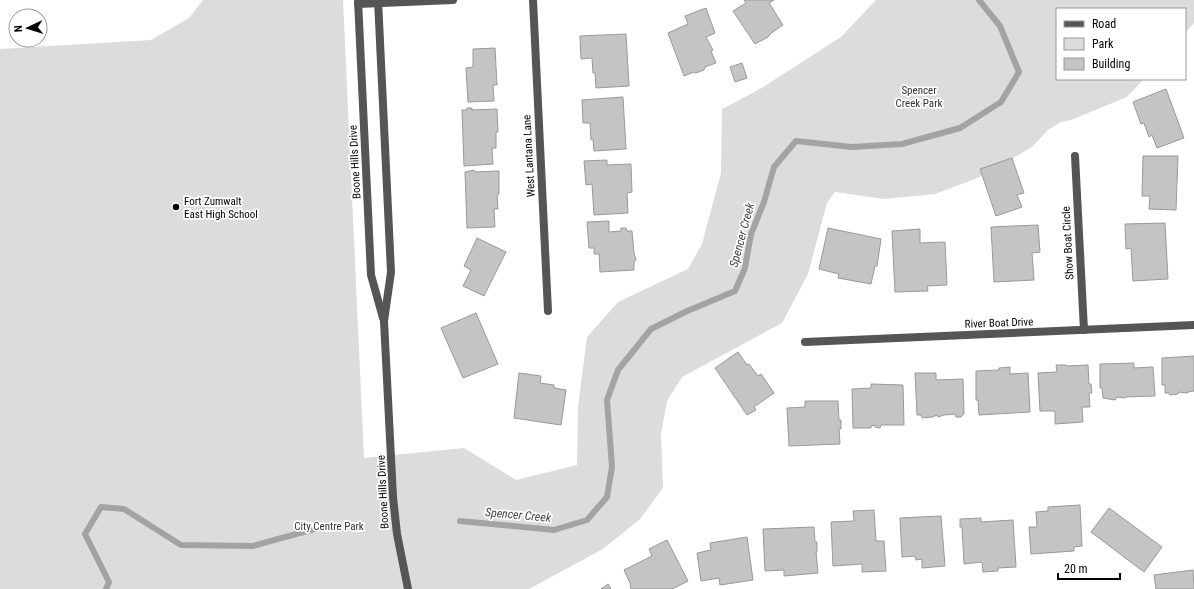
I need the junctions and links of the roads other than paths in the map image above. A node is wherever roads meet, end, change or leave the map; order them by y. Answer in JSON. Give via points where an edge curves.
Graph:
{"nodes":[{"id":1,"x":453,"y":0,"type":"edge"},
{"id":2,"x":533,"y":0,"type":"edge"},
{"id":3,"x":358,"y":2,"type":"edge"},
{"id":4,"x":378,"y":2,"type":"edge"},
{"id":5,"x":1075,"y":156,"type":"dead end"},
{"id":6,"x":548,"y":311,"type":"dead end"},
{"id":7,"x":384,"y":321,"type":"junction"},
{"id":8,"x":1194,"y":325,"type":"edge"},
{"id":9,"x":1084,"y":330,"type":"junction"},
{"id":10,"x":805,"y":342,"type":"dead end"},
{"id":11,"x":408,"y":589,"type":"edge"}],
"edges":[{"from":1,"to":4,"type":"street"},
{"from":2,"to":6,"type":"street","name":"West Lantana Lane"},
{"from":3,"to":4,"type":"street"},
{"from":3,"to":7,"type":"street","name":"Boone Hills Drive","via":[[371,274]]},
{"from":4,"to":7,"type":"street","name":"Boone Hills Drive","via":[[391,272]]},
{"from":5,"to":9,"type":"street","name":"Show Boat Circle"},
{"from":7,"to":11,"type":"street","name":"Boone Hills Drive","via":[[395,519]]},
{"from":8,"to":9,"type":"street","name":"River Boat Drive"},
{"from":9,"to":10,"type":"street","name":"River Boat Drive"}]}
